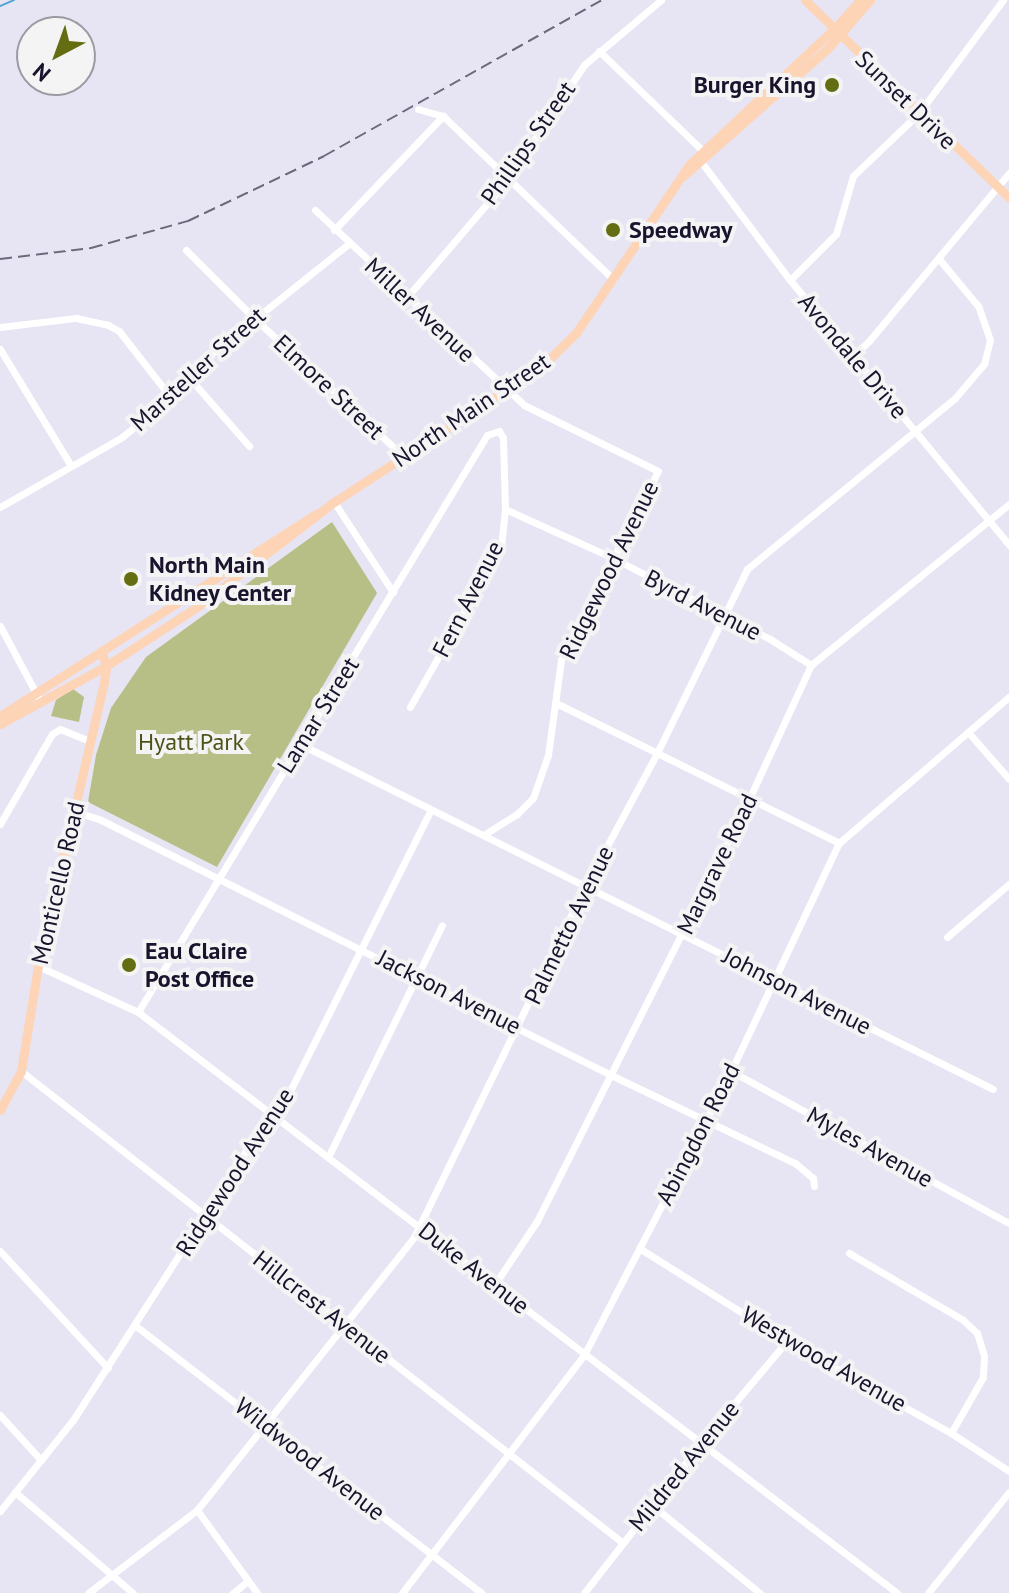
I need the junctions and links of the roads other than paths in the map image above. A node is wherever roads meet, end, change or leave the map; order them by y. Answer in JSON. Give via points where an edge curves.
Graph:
{"nodes":[{"id":1,"x":661,"y":0,"type":"edge"},
{"id":2,"x":805,"y":0,"type":"edge"},
{"id":3,"x":860,"y":0,"type":"edge"},
{"id":4,"x":870,"y":0,"type":"edge"},
{"id":5,"x":1003,"y":0,"type":"edge"},
{"id":6,"x":837,"y":31,"type":"junction"},
{"id":7,"x":599,"y":51,"type":"junction"},
{"id":8,"x":418,"y":109,"type":"dead end"},
{"id":9,"x":919,"y":113,"type":"junction"},
{"id":10,"x":443,"y":116,"type":"junction"},
{"id":11,"x":703,"y":151,"type":"junction"},
{"id":12,"x":702,"y":163,"type":"junction"},
{"id":13,"x":1009,"y":173,"type":"edge"},
{"id":14,"x":683,"y":176,"type":"junction"},
{"id":15,"x":508,"y":179,"type":"junction"},
{"id":16,"x":998,"y":187,"type":"junction"},
{"id":17,"x":1009,"y":198,"type":"edge"},
{"id":18,"x":315,"y":210,"type":"dead end"},
{"id":19,"x":334,"y":230,"type":"junction"},
{"id":20,"x":348,"y":244,"type":"junction"},
{"id":21,"x":186,"y":250,"type":"dead end"},
{"id":22,"x":939,"y":259,"type":"junction"},
{"id":23,"x":613,"y":279,"type":"junction"},
{"id":24,"x":790,"y":280,"type":"junction"},
{"id":25,"x":407,"y":297,"type":"junction"},
{"id":26,"x":253,"y":317,"type":"junction"},
{"id":27,"x":0,"y":327,"type":"edge"},
{"id":28,"x":0,"y":349,"type":"edge"},
{"id":29,"x":853,"y":356,"type":"junction"},
{"id":30,"x":186,"y":374,"type":"junction"},
{"id":31,"x":505,"y":390,"type":"junction"},
{"id":32,"x":168,"y":394,"type":"junction"},
{"id":33,"x":914,"y":430,"type":"junction"},
{"id":34,"x":503,"y":438,"type":"joint"},
{"id":35,"x":249,"y":446,"type":"dead end"},
{"id":36,"x":404,"y":457,"type":"junction"},
{"id":37,"x":70,"y":464,"type":"junction"},
{"id":38,"x":658,"y":471,"type":"joint"},
{"id":39,"x":1009,"y":504,"type":"edge"},
{"id":40,"x":330,"y":506,"type":"junction"},
{"id":41,"x":0,"y":507,"type":"edge"},
{"id":42,"x":505,"y":509,"type":"junction"},
{"id":43,"x":985,"y":520,"type":"junction"},
{"id":44,"x":1009,"y":545,"type":"edge"},
{"id":45,"x":613,"y":558,"type":"junction"},
{"id":46,"x":393,"y":592,"type":"junction"},
{"id":47,"x":724,"y":617,"type":"junction"},
{"id":48,"x":0,"y":626,"type":"edge"},
{"id":49,"x":102,"y":653,"type":"junction"},
{"id":50,"x":811,"y":665,"type":"junction"},
{"id":51,"x":106,"y":666,"type":"junction"},
{"id":52,"x":1009,"y":697,"type":"edge"},
{"id":53,"x":40,"y":698,"type":"junction"},
{"id":54,"x":556,"y":703,"type":"junction"},
{"id":55,"x":410,"y":707,"type":"dead end"},
{"id":56,"x":0,"y":716,"type":"edge"},
{"id":57,"x":0,"y":724,"type":"edge"},
{"id":58,"x":968,"y":732,"type":"junction"},
{"id":59,"x":90,"y":741,"type":"junction"},
{"id":60,"x":300,"y":744,"type":"junction"},
{"id":61,"x":657,"y":753,"type":"junction"},
{"id":62,"x":1009,"y":779,"type":"edge"},
{"id":63,"x":750,"y":797,"type":"junction"},
{"id":64,"x":431,"y":810,"type":"junction"},
{"id":65,"x":74,"y":811,"type":"junction"},
{"id":66,"x":3,"y":812,"type":"edge"},
{"id":67,"x":0,"y":824,"type":"edge"},
{"id":68,"x":485,"y":834,"type":"junction"},
{"id":69,"x":839,"y":843,"type":"junction"},
{"id":70,"x":217,"y":880,"type":"junction"},
{"id":71,"x":1009,"y":884,"type":"edge"},
{"id":72,"x":586,"y":885,"type":"junction"},
{"id":73,"x":442,"y":925,"type":"dead end"},
{"id":74,"x":682,"y":934,"type":"junction"},
{"id":75,"x":947,"y":937,"type":"dead end"},
{"id":76,"x":361,"y":948,"type":"junction"},
{"id":77,"x":38,"y":966,"type":"junction"},
{"id":78,"x":417,"y":975,"type":"junction"},
{"id":79,"x":773,"y":981,"type":"junction"},
{"id":80,"x":138,"y":1012,"type":"junction"},
{"id":81,"x":520,"y":1028,"type":"junction"},
{"id":82,"x":21,"y":1071,"type":"junction"},
{"id":83,"x":731,"y":1071,"type":"junction"},
{"id":84,"x":611,"y":1075,"type":"junction"},
{"id":85,"x":993,"y":1089,"type":"dead end"},
{"id":86,"x":0,"y":1110,"type":"edge"},
{"id":87,"x":275,"y":1114,"type":"junction"},
{"id":88,"x":706,"y":1120,"type":"junction"},
{"id":89,"x":329,"y":1155,"type":"junction"},
{"id":90,"x":814,"y":1186,"type":"dead end"},
{"id":91,"x":205,"y":1216,"type":"junction"},
{"id":92,"x":1009,"y":1223,"type":"edge"},
{"id":93,"x":420,"y":1225,"type":"junction"},
{"id":94,"x":639,"y":1248,"type":"junction"},
{"id":95,"x":0,"y":1251,"type":"edge"},
{"id":96,"x":849,"y":1253,"type":"dead end"},
{"id":97,"x":495,"y":1284,"type":"junction"},
{"id":98,"x":346,"y":1325,"type":"junction"},
{"id":99,"x":136,"y":1326,"type":"junction"},
{"id":100,"x":787,"y":1341,"type":"junction"},
{"id":101,"x":584,"y":1355,"type":"junction"},
{"id":102,"x":108,"y":1368,"type":"junction"},
{"id":103,"x":0,"y":1415,"type":"edge"},
{"id":104,"x":266,"y":1425,"type":"junction"},
{"id":105,"x":951,"y":1433,"type":"junction"},
{"id":106,"x":701,"y":1443,"type":"junction"},
{"id":107,"x":509,"y":1455,"type":"junction"},
{"id":108,"x":41,"y":1460,"type":"junction"},
{"id":109,"x":1009,"y":1471,"type":"edge"},
{"id":110,"x":15,"y":1492,"type":"junction"},
{"id":111,"x":1009,"y":1492,"type":"edge"},
{"id":112,"x":652,"y":1505,"type":"junction"},
{"id":113,"x":197,"y":1510,"type":"junction"},
{"id":114,"x":0,"y":1511,"type":"edge"},
{"id":115,"x":623,"y":1543,"type":"junction"},
{"id":116,"x":431,"y":1554,"type":"junction"},
{"id":117,"x":112,"y":1574,"type":"junction"},
{"id":118,"x":248,"y":1581,"type":"junction"},
{"id":119,"x":88,"y":1593,"type":"edge"},
{"id":120,"x":133,"y":1593,"type":"edge"},
{"id":121,"x":233,"y":1593,"type":"edge"},
{"id":122,"x":257,"y":1593,"type":"edge"},
{"id":123,"x":402,"y":1593,"type":"edge"},
{"id":124,"x":482,"y":1593,"type":"edge"},
{"id":125,"x":584,"y":1593,"type":"edge"},
{"id":126,"x":760,"y":1593,"type":"edge"},
{"id":127,"x":897,"y":1593,"type":"edge"},
{"id":128,"x":928,"y":1593,"type":"edge"}],
"edges":[{"from":1,"to":7,"type":"street","name":"Phillips Street"},
{"from":2,"to":6,"type":"main road","name":"Sunset Drive"},
{"from":3,"to":6,"type":"main road"},
{"from":4,"to":6,"type":"main road","name":"North Main Street"},
{"from":5,"to":9,"type":"street"},
{"from":6,"to":9,"type":"main road","name":"Sunset Drive"},
{"from":6,"to":11,"type":"main road","name":"North Main Street"},
{"from":6,"to":12,"type":"main road","name":"North Main Street"},
{"from":7,"to":11,"type":"street"},
{"from":7,"to":15,"type":"street","name":"Phillips Street","via":[[577,74]]},
{"from":8,"to":10,"type":"street"},
{"from":9,"to":16,"type":"main road","name":"Sunset Drive"},
{"from":9,"to":24,"type":"street","via":[[853,176],[836,234]]},
{"from":10,"to":15,"type":"street"},
{"from":10,"to":19,"type":"street"},
{"from":11,"to":14,"type":"main road","name":"North Main Street"},
{"from":12,"to":14,"type":"main road","name":"North Main Street"},
{"from":12,"to":24,"type":"street","name":"Avondale Drive"},
{"from":13,"to":16,"type":"street"},
{"from":14,"to":23,"type":"main road","name":"North Main Street"},
{"from":15,"to":23,"type":"street"},
{"from":15,"to":25,"type":"street","name":"Phillips Street"},
{"from":16,"to":17,"type":"main road","name":"Sunset Drive"},
{"from":16,"to":22,"type":"street"},
{"from":18,"to":19,"type":"street","name":"Miller Avenue"},
{"from":19,"to":20,"type":"street","name":"Miller Avenue"},
{"from":20,"to":25,"type":"street","name":"Miller Avenue"},
{"from":20,"to":26,"type":"street","name":"Marsteller Street"},
{"from":21,"to":26,"type":"street","name":"Elmore Street"},
{"from":22,"to":29,"type":"street"},
{"from":22,"to":33,"type":"street","name":"Palmetto Avenue","via":[[978,306],[990,340],[984,364],[974,376]]},
{"from":23,"to":31,"type":"main road","name":"North Main Street","via":[[566,344]]},
{"from":24,"to":29,"type":"street","name":"Avondale Drive"},
{"from":25,"to":31,"type":"street","name":"Miller Avenue"},
{"from":26,"to":30,"type":"street","name":"Marsteller Street"},
{"from":26,"to":36,"type":"street","name":"Elmore Street"},
{"from":27,"to":32,"type":"street","via":[[76,318],[108,325],[119,331]]},
{"from":28,"to":37,"type":"street"},
{"from":29,"to":33,"type":"street","name":"Avondale Drive"},
{"from":30,"to":32,"type":"street","name":"Marsteller Street"},
{"from":30,"to":35,"type":"street"},
{"from":31,"to":36,"type":"main road","name":"North Main Street"},
{"from":31,"to":38,"type":"street","name":"Miller Avenue","via":[[524,405]]},
{"from":32,"to":37,"type":"street","name":"Marsteller Street","via":[[122,437]]},
{"from":33,"to":43,"type":"street","name":"Avondale Drive"},
{"from":33,"to":47,"type":"street","name":"Palmetto Avenue","via":[[747,569]]},
{"from":34,"to":42,"type":"street","name":"Fern Avenue"},
{"from":34,"to":46,"type":"street","name":"Lamar Street","via":[[499,431],[487,435]]},
{"from":36,"to":40,"type":"main road","name":"North Main Street"},
{"from":37,"to":41,"type":"street","name":"Marsteller Street"},
{"from":38,"to":45,"type":"street","name":"Ridgewood Avenue"},
{"from":39,"to":43,"type":"street","name":"Margrave Road"},
{"from":40,"to":46,"type":"street"},
{"from":40,"to":49,"type":"main road","name":"North Main Street"},
{"from":40,"to":51,"type":"main road","name":"North Main Street","via":[[197,607]]},
{"from":42,"to":45,"type":"street","name":"Byrd Avenue"},
{"from":42,"to":55,"type":"street","name":"Fern Avenue","via":[[501,546]]},
{"from":43,"to":44,"type":"street","name":"Avondale Drive"},
{"from":43,"to":50,"type":"street","name":"Margrave Road"},
{"from":45,"to":47,"type":"street","name":"Byrd Avenue"},
{"from":45,"to":54,"type":"street","name":"Ridgewood Avenue","via":[[561,660]]},
{"from":46,"to":60,"type":"street","name":"Lamar Street"},
{"from":47,"to":50,"type":"street","name":"Byrd Avenue"},
{"from":47,"to":61,"type":"street","name":"Palmetto Avenue"},
{"from":48,"to":53,"type":"street"},
{"from":49,"to":51,"type":"main road","name":"Monticello Road"},
{"from":49,"to":53,"type":"main road","name":"North Main Street"},
{"from":50,"to":63,"type":"street","name":"Margrave Road"},
{"from":51,"to":53,"type":"main road","name":"North Main Street"},
{"from":51,"to":59,"type":"main road","name":"Monticello Road"},
{"from":52,"to":58,"type":"street","name":"Abingdon Road"},
{"from":53,"to":56,"type":"main road","name":"North Main Street"},
{"from":53,"to":57,"type":"main road","name":"North Main Street"},
{"from":54,"to":61,"type":"street"},
{"from":54,"to":68,"type":"street","name":"Ridgewood Avenue","via":[[548,755],[533,798]]},
{"from":58,"to":62,"type":"street"},
{"from":58,"to":69,"type":"street","name":"Abingdon Road"},
{"from":59,"to":65,"type":"main road","name":"Monticello Road"},
{"from":59,"to":66,"type":"street","via":[[60,729],[52,734]]},
{"from":60,"to":64,"type":"street","name":"Johnson Avenue"},
{"from":60,"to":70,"type":"street","name":"Lamar Street"},
{"from":61,"to":63,"type":"street"},
{"from":61,"to":72,"type":"street","name":"Palmetto Avenue"},
{"from":63,"to":69,"type":"street"},
{"from":63,"to":74,"type":"street","name":"Margrave Road"},
{"from":64,"to":68,"type":"street","name":"Johnson Avenue"},
{"from":64,"to":76,"type":"street","name":"Ridgewood Avenue"},
{"from":65,"to":70,"type":"street","name":"Jackson Avenue"},
{"from":65,"to":77,"type":"main road","name":"Monticello Road"},
{"from":66,"to":67,"type":"street"},
{"from":68,"to":72,"type":"street","name":"Johnson Avenue"},
{"from":69,"to":79,"type":"street","name":"Abingdon Road"},
{"from":70,"to":76,"type":"street","name":"Jackson Avenue"},
{"from":70,"to":80,"type":"street","name":"Lamar Street"},
{"from":71,"to":75,"type":"street"},
{"from":72,"to":74,"type":"street","name":"Johnson Avenue"},
{"from":72,"to":81,"type":"street","name":"Palmetto Avenue"},
{"from":73,"to":78,"type":"street"},
{"from":74,"to":79,"type":"street","name":"Johnson Avenue"},
{"from":74,"to":84,"type":"street","name":"Margrave Road"},
{"from":76,"to":78,"type":"street","name":"Jackson Avenue"},
{"from":76,"to":87,"type":"street","name":"Ridgewood Avenue"},
{"from":77,"to":80,"type":"street","name":"Duke Avenue"},
{"from":77,"to":82,"type":"main road","name":"Monticello Road"},
{"from":78,"to":81,"type":"street","name":"Jackson Avenue"},
{"from":78,"to":89,"type":"street"},
{"from":79,"to":83,"type":"street","name":"Abingdon Road"},
{"from":79,"to":85,"type":"street","name":"Johnson Avenue"},
{"from":80,"to":87,"type":"street","name":"Duke Avenue"},
{"from":81,"to":84,"type":"street","name":"Jackson Avenue"},
{"from":81,"to":93,"type":"street","name":"Palmetto Avenue"},
{"from":82,"to":86,"type":"main road","name":"Monticello Road"},
{"from":82,"to":91,"type":"street","name":"Hillcrest Avenue"},
{"from":83,"to":88,"type":"street","name":"Abingdon Road"},
{"from":83,"to":92,"type":"street","name":"Myles Avenue"},
{"from":84,"to":88,"type":"street","name":"Jackson Avenue"},
{"from":84,"to":97,"type":"street","name":"Margrave Road","via":[[537,1221]]},
{"from":87,"to":89,"type":"street","name":"Duke Avenue"},
{"from":87,"to":91,"type":"street","name":"Ridgewood Avenue"},
{"from":88,"to":90,"type":"street","name":"Jackson Avenue","via":[[795,1163],[813,1178]]},
{"from":88,"to":94,"type":"street","name":"Abingdon Road"},
{"from":89,"to":93,"type":"street","name":"Duke Avenue"},
{"from":91,"to":98,"type":"street","name":"Hillcrest Avenue"},
{"from":91,"to":99,"type":"street","name":"Ridgewood Avenue"},
{"from":93,"to":97,"type":"street","name":"Duke Avenue"},
{"from":93,"to":98,"type":"street","name":"Palmetto Avenue"},
{"from":94,"to":100,"type":"street","name":"Westwood Avenue"},
{"from":94,"to":101,"type":"street","name":"Abingdon Road"},
{"from":95,"to":102,"type":"street"},
{"from":96,"to":105,"type":"street","via":[[977,1333],[983,1377]]},
{"from":97,"to":101,"type":"street","name":"Duke Avenue"},
{"from":98,"to":104,"type":"street","name":"Palmetto Avenue"},
{"from":98,"to":107,"type":"street","name":"Hillcrest Avenue"},
{"from":99,"to":102,"type":"street","name":"Ridgewood Avenue"},
{"from":99,"to":104,"type":"street","name":"Wildwood Avenue"},
{"from":100,"to":105,"type":"street","name":"Westwood Avenue"},
{"from":100,"to":106,"type":"street","name":"Mildred Avenue"},
{"from":101,"to":106,"type":"street","name":"Duke Avenue"},
{"from":101,"to":107,"type":"street","name":"Abingdon Road"},
{"from":102,"to":108,"type":"street","name":"Ridgewood Avenue"},
{"from":103,"to":108,"type":"street"},
{"from":104,"to":113,"type":"street","name":"Palmetto Avenue"},
{"from":104,"to":116,"type":"street","name":"Wildwood Avenue"},
{"from":105,"to":109,"type":"street","name":"Westwood Avenue"},
{"from":106,"to":112,"type":"street","name":"Mildred Avenue"},
{"from":106,"to":127,"type":"street","name":"Duke Avenue"},
{"from":107,"to":115,"type":"street","name":"Hillcrest Avenue"},
{"from":107,"to":116,"type":"street","name":"Abingdon Road"},
{"from":108,"to":110,"type":"street","name":"Ridgewood Avenue"},
{"from":110,"to":114,"type":"street","name":"Ridgewood Avenue"},
{"from":110,"to":117,"type":"street"},
{"from":111,"to":128,"type":"street"},
{"from":112,"to":115,"type":"street","name":"Mildred Avenue"},
{"from":112,"to":126,"type":"street"},
{"from":113,"to":117,"type":"street","name":"Palmetto Avenue"},
{"from":113,"to":118,"type":"street"},
{"from":115,"to":125,"type":"street","name":"Mildred Avenue"},
{"from":116,"to":123,"type":"street","name":"Abingdon Road"},
{"from":116,"to":124,"type":"street","name":"Wildwood Avenue"},
{"from":117,"to":119,"type":"street","name":"Palmetto Avenue"},
{"from":117,"to":120,"type":"street"},
{"from":118,"to":121,"type":"street"},
{"from":118,"to":122,"type":"street"}]}
